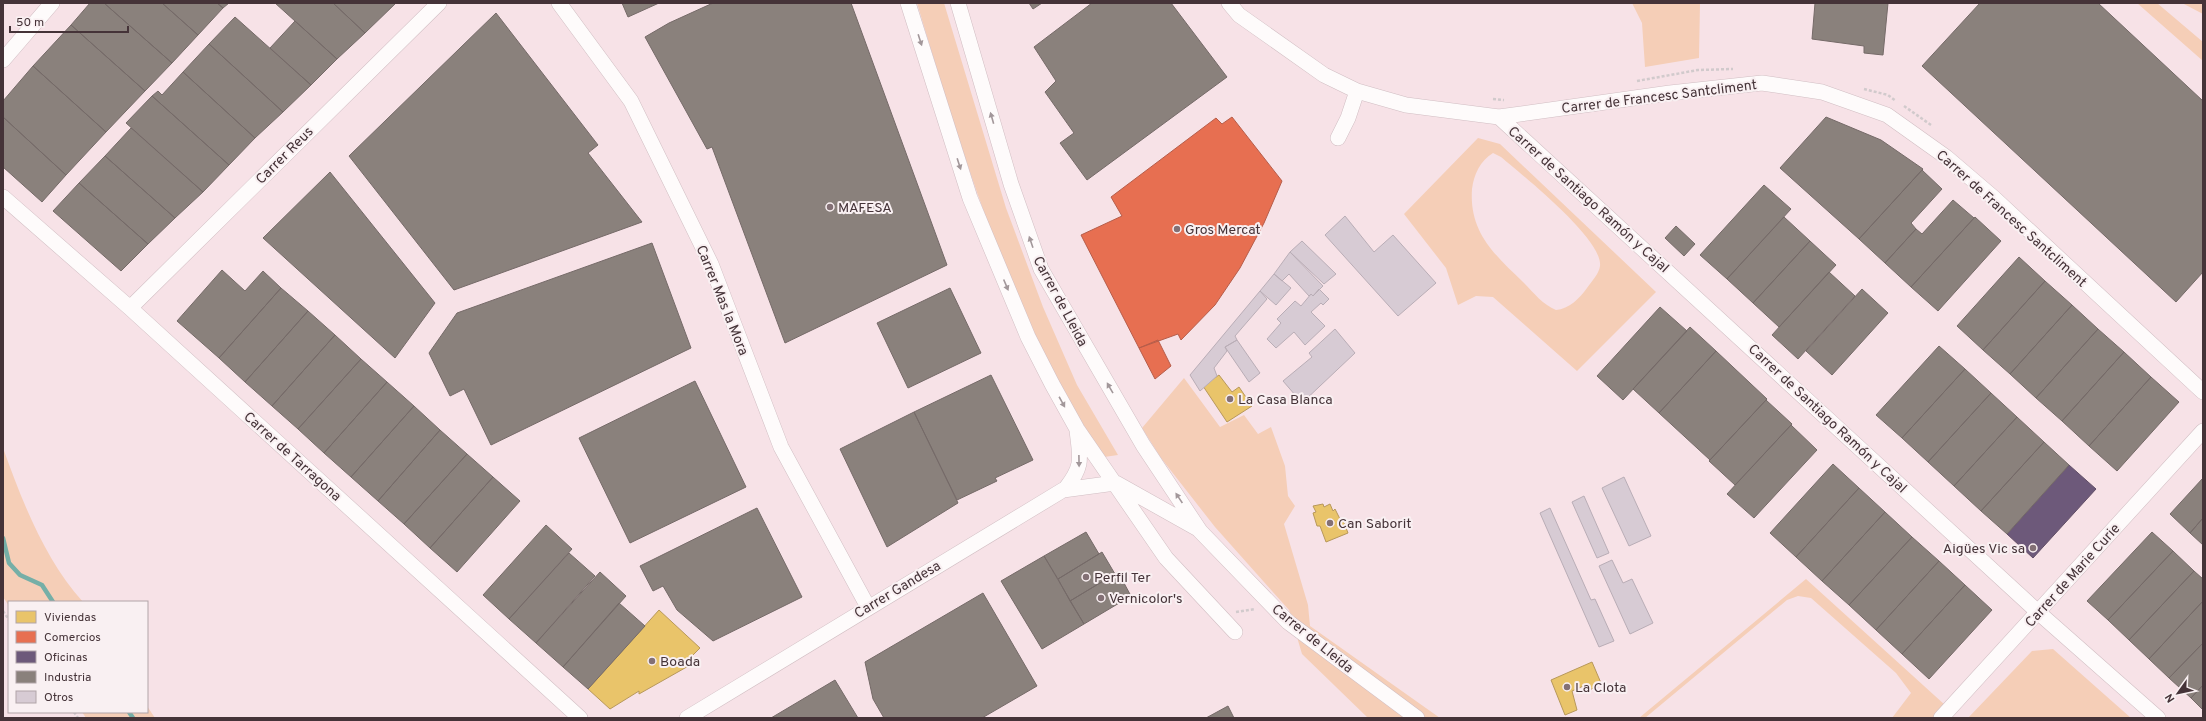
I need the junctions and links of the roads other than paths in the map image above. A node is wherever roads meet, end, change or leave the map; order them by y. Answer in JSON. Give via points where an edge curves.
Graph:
{"nodes":[{"id":1,"x":52,"y":3,"type":"edge"},
{"id":2,"x":439,"y":3,"type":"edge"},
{"id":3,"x":559,"y":3,"type":"edge"},
{"id":4,"x":908,"y":3,"type":"edge"},
{"id":5,"x":958,"y":3,"type":"edge"},
{"id":6,"x":1229,"y":3,"type":"edge"},
{"id":7,"x":3,"y":60,"type":"edge"},
{"id":8,"x":1357,"y":90,"type":"junction"},
{"id":9,"x":1499,"y":117,"type":"junction"},
{"id":10,"x":1338,"y":138,"type":"dead end"},
{"id":11,"x":3,"y":197,"type":"edge"},
{"id":12,"x":130,"y":308,"type":"junction"},
{"id":13,"x":2203,"y":392,"type":"edge"},
{"id":14,"x":1077,"y":429,"type":"junction"},
{"id":15,"x":2203,"y":431,"type":"edge"},
{"id":16,"x":1115,"y":482,"type":"junction"},
{"id":17,"x":1066,"y":488,"type":"junction"},
{"id":18,"x":1200,"y":531,"type":"junction"},
{"id":19,"x":868,"y":607,"type":"junction"},
{"id":20,"x":2039,"y":613,"type":"junction"},
{"id":21,"x":1235,"y":632,"type":"dead end"},
{"id":22,"x":580,"y":718,"type":"edge"},
{"id":23,"x":687,"y":718,"type":"edge"},
{"id":24,"x":1417,"y":718,"type":"edge"},
{"id":25,"x":1941,"y":718,"type":"edge"},
{"id":26,"x":2158,"y":718,"type":"edge"}],
"edges":[{"from":1,"to":7,"type":"street"},
{"from":2,"to":12,"type":"street","name":"Carrer Reus"},
{"from":3,"to":19,"type":"street","name":"Carrer Mas la Mora","via":[[631,101],[711,264],[781,447]]},
{"from":4,"to":14,"type":"street","name":"Carrer de Lleida","one_way":true,"via":[[970,198],[1028,337]]},
{"from":18,"to":5,"type":"street","name":"Carrer de Lleida","one_way":true,"via":[[1143,445],[1041,269],[1011,184]]},
{"from":6,"to":8,"type":"street","name":"Carrer de Francesc Santcliment","via":[[1239,15],[1324,75]]},
{"from":8,"to":9,"type":"street","name":"Carrer de Francesc Santcliment","via":[[1406,105]]},
{"from":8,"to":10,"type":"street"},
{"from":9,"to":13,"type":"street","name":"Carrer de Francesc Santcliment","via":[[1670,92],[1762,83],[1822,92],[1887,115],[1946,157],[1994,198]]},
{"from":9,"to":20,"type":"street","name":"Carrer de Santiago Ramón y Cajal"},
{"from":11,"to":12,"type":"street","name":"Carrer de Tarragona"},
{"from":12,"to":22,"type":"street","name":"Carrer de Tarragona"},
{"from":14,"to":16,"type":"street","name":"Carrer de Lleida"},
{"from":14,"to":17,"type":"street","one_way":true,"via":[[1080,466],[1077,475]]},
{"from":15,"to":20,"type":"street","name":"Carrer de Marie Curie"},
{"from":16,"to":17,"type":"street","name":"Carrer Gandesa"},
{"from":16,"to":18,"type":"street","name":"Carrer de Lleida"},
{"from":16,"to":21,"type":"street","name":"Carrer de Lleida","via":[[1166,558]]},
{"from":17,"to":19,"type":"street","name":"Carrer Gandesa"},
{"from":18,"to":24,"type":"street","name":"Carrer de Lleida","via":[[1288,622]]},
{"from":19,"to":23,"type":"street","name":"Carrer Gandesa"},
{"from":20,"to":25,"type":"street","name":"Carrer de Marie Curie"},
{"from":20,"to":26,"type":"street","name":"Carrer de Santiago Ramón y Cajal"}]}
